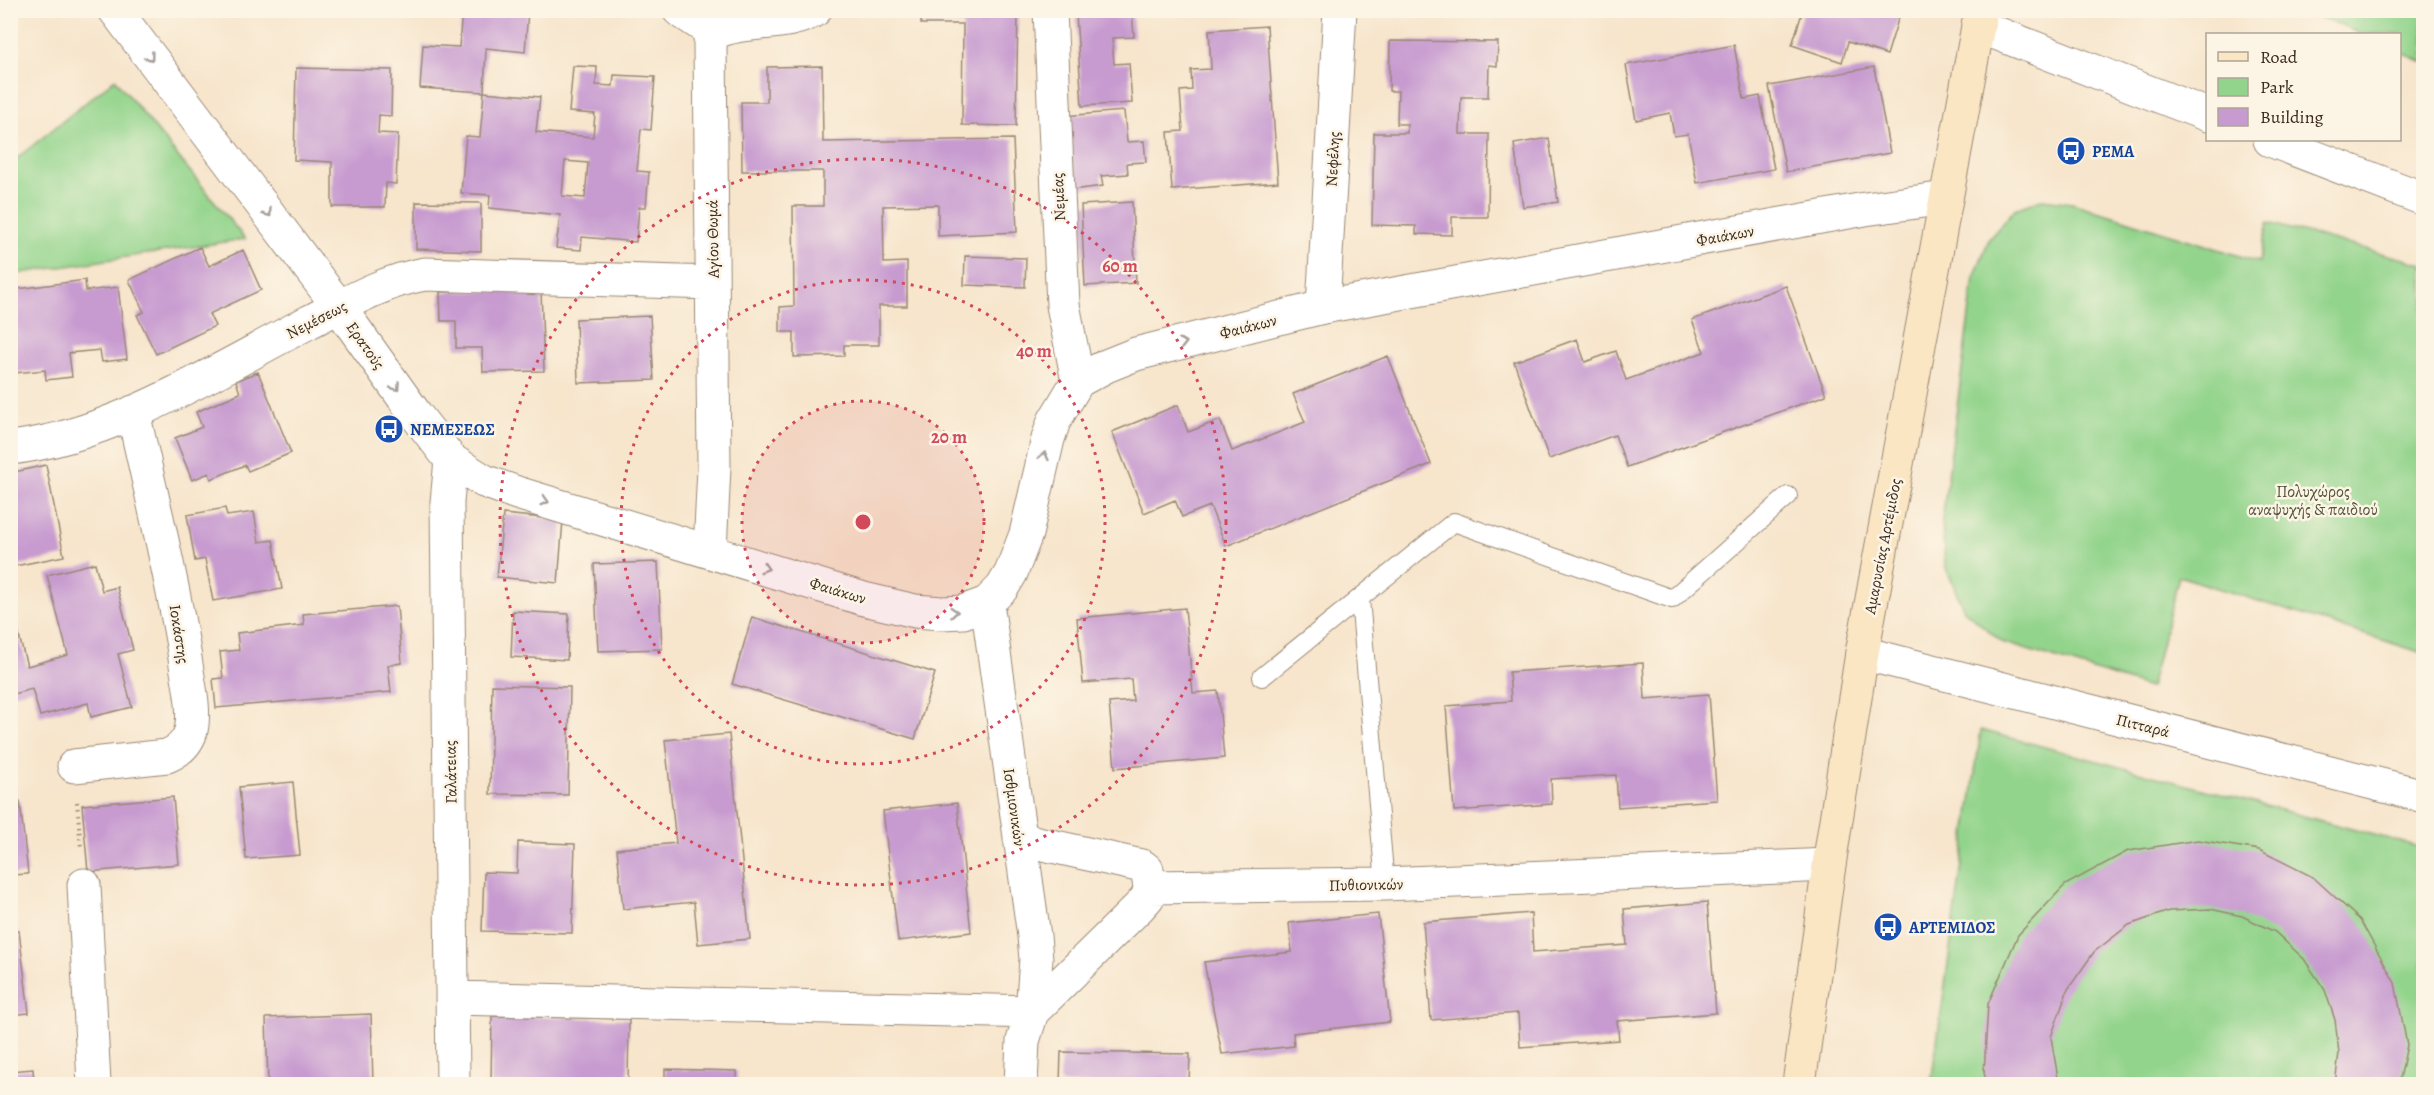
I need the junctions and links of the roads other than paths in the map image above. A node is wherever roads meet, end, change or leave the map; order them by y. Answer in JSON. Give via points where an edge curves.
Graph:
{"nodes":[{"id":1,"x":115,"y":10,"type":"edge"},
{"id":2,"x":679,"y":10,"type":"edge"},
{"id":3,"x":815,"y":10,"type":"edge"},
{"id":4,"x":1050,"y":10,"type":"edge"},
{"id":5,"x":1340,"y":10,"type":"edge"},
{"id":6,"x":1980,"y":18,"type":"edge"},
{"id":7,"x":714,"y":33,"type":"junction"},
{"id":8,"x":2206,"y":114,"type":"edge"},
{"id":9,"x":2273,"y":141,"type":"edge"},
{"id":10,"x":1946,"y":198,"type":"junction"},
{"id":11,"x":2424,"y":199,"type":"edge"},
{"id":12,"x":712,"y":283,"type":"junction"},
{"id":13,"x":339,"y":307,"type":"junction"},
{"id":14,"x":1323,"y":308,"type":"junction"},
{"id":15,"x":1078,"y":381,"type":"junction"},
{"id":16,"x":133,"y":412,"type":"junction"},
{"id":17,"x":10,"y":448,"type":"edge"},
{"id":18,"x":451,"y":460,"type":"junction"},
{"id":19,"x":1788,"y":496,"type":"dead end"},
{"id":20,"x":710,"y":551,"type":"junction"},
{"id":21,"x":1360,"y":599,"type":"junction"},
{"id":22,"x":987,"y":603,"type":"junction"},
{"id":23,"x":1862,"y":653,"type":"junction"},
{"id":24,"x":1262,"y":677,"type":"dead end"},
{"id":25,"x":74,"y":766,"type":"road end"},
{"id":26,"x":2424,"y":796,"type":"edge"},
{"id":27,"x":1020,"y":840,"type":"junction"},
{"id":28,"x":1829,"y":865,"type":"junction"},
{"id":29,"x":1385,"y":884,"type":"junction"},
{"id":30,"x":84,"y":885,"type":"road end"},
{"id":31,"x":1150,"y":887,"type":"junction"},
{"id":32,"x":452,"y":998,"type":"junction"},
{"id":33,"x":1032,"y":1012,"type":"junction"},
{"id":34,"x":94,"y":1084,"type":"edge"},
{"id":35,"x":453,"y":1084,"type":"edge"},
{"id":36,"x":1021,"y":1084,"type":"edge"},
{"id":37,"x":1799,"y":1084,"type":"edge"}],
"edges":[{"from":1,"to":13,"type":"street","name":"Ερατούς","one_way":true},
{"from":2,"to":7,"type":"street"},
{"from":3,"to":7,"type":"street","via":[[793,18],[735,25]]},
{"from":4,"to":15,"type":"street","name":"Νεμέας","via":[[1063,305]]},
{"from":5,"to":14,"type":"street","name":"Νεφέλης"},
{"from":6,"to":8,"type":"street"},
{"from":6,"to":10,"type":"main road","name":"Αμαρυσίας Αρτέμιδος"},
{"from":7,"to":12,"type":"street","name":"Αγίου Θωμά","via":[[709,56]]},
{"from":9,"to":11,"type":"street"},
{"from":10,"to":14,"type":"street","name":"Φαιάκων","via":[[1865,209]]},
{"from":10,"to":23,"type":"main road","name":"Αμαρυσίας Αρτέμιδος"},
{"from":12,"to":13,"type":"street","name":"Νεμέσεως","via":[[425,274],[408,277]]},
{"from":12,"to":20,"type":"street","name":"Αγίου Θωμά","via":[[714,467]]},
{"from":13,"to":16,"type":"street","name":"Νεμέσεως"},
{"from":13,"to":18,"type":"street","name":"Ερατούς","one_way":true},
{"from":15,"to":14,"type":"street","name":"Φαιάκων","one_way":true,"via":[[1136,354]]},
{"from":22,"to":15,"type":"street","one_way":true,"via":[[1011,573],[1026,534],[1054,421]]},
{"from":16,"to":17,"type":"street","name":"Νεμέσεως","via":[[97,428]]},
{"from":16,"to":25,"type":"street","name":"Ιοκάστης","via":[[176,606],[190,691],[191,731],[178,752],[167,756]]},
{"from":18,"to":20,"type":"street","name":"Ερατούς","one_way":true,"via":[[484,481],[517,493]]},
{"from":18,"to":32,"type":"street","name":"Γαλάτειας","via":[[447,502]]},
{"from":19,"to":21,"type":"lane","via":[[1672,599],[1454,522]]},
{"from":20,"to":22,"type":"street","name":"Φαιάκων","one_way":true,"via":[[915,611],[963,612]]},
{"from":21,"to":24,"type":"lane"},
{"from":21,"to":29,"type":"lane"},
{"from":22,"to":27,"type":"street","name":"Ισθμιονικών"},
{"from":23,"to":26,"type":"street","name":"Πιτταρά"},
{"from":23,"to":28,"type":"main road","name":"Αμαρυσίας Αρτέμιδος"},
{"from":27,"to":31,"type":"street","via":[[1142,866],[1148,870]]},
{"from":27,"to":33,"type":"street","name":"Ισθμιονικών","via":[[1034,936]]},
{"from":28,"to":29,"type":"street","name":"Πυθιονικών"},
{"from":28,"to":37,"type":"main road","name":"Αμαρυσίας Αρτέμιδος"},
{"from":29,"to":31,"type":"street","name":"Πυθιονικών"},
{"from":30,"to":34,"type":"street"},
{"from":31,"to":33,"type":"street","via":[[1148,897],[1139,907]]},
{"from":32,"to":33,"type":"street"},
{"from":32,"to":35,"type":"street","name":"Γαλάτειας"},
{"from":33,"to":36,"type":"street","via":[[1023,1041]]}]}
